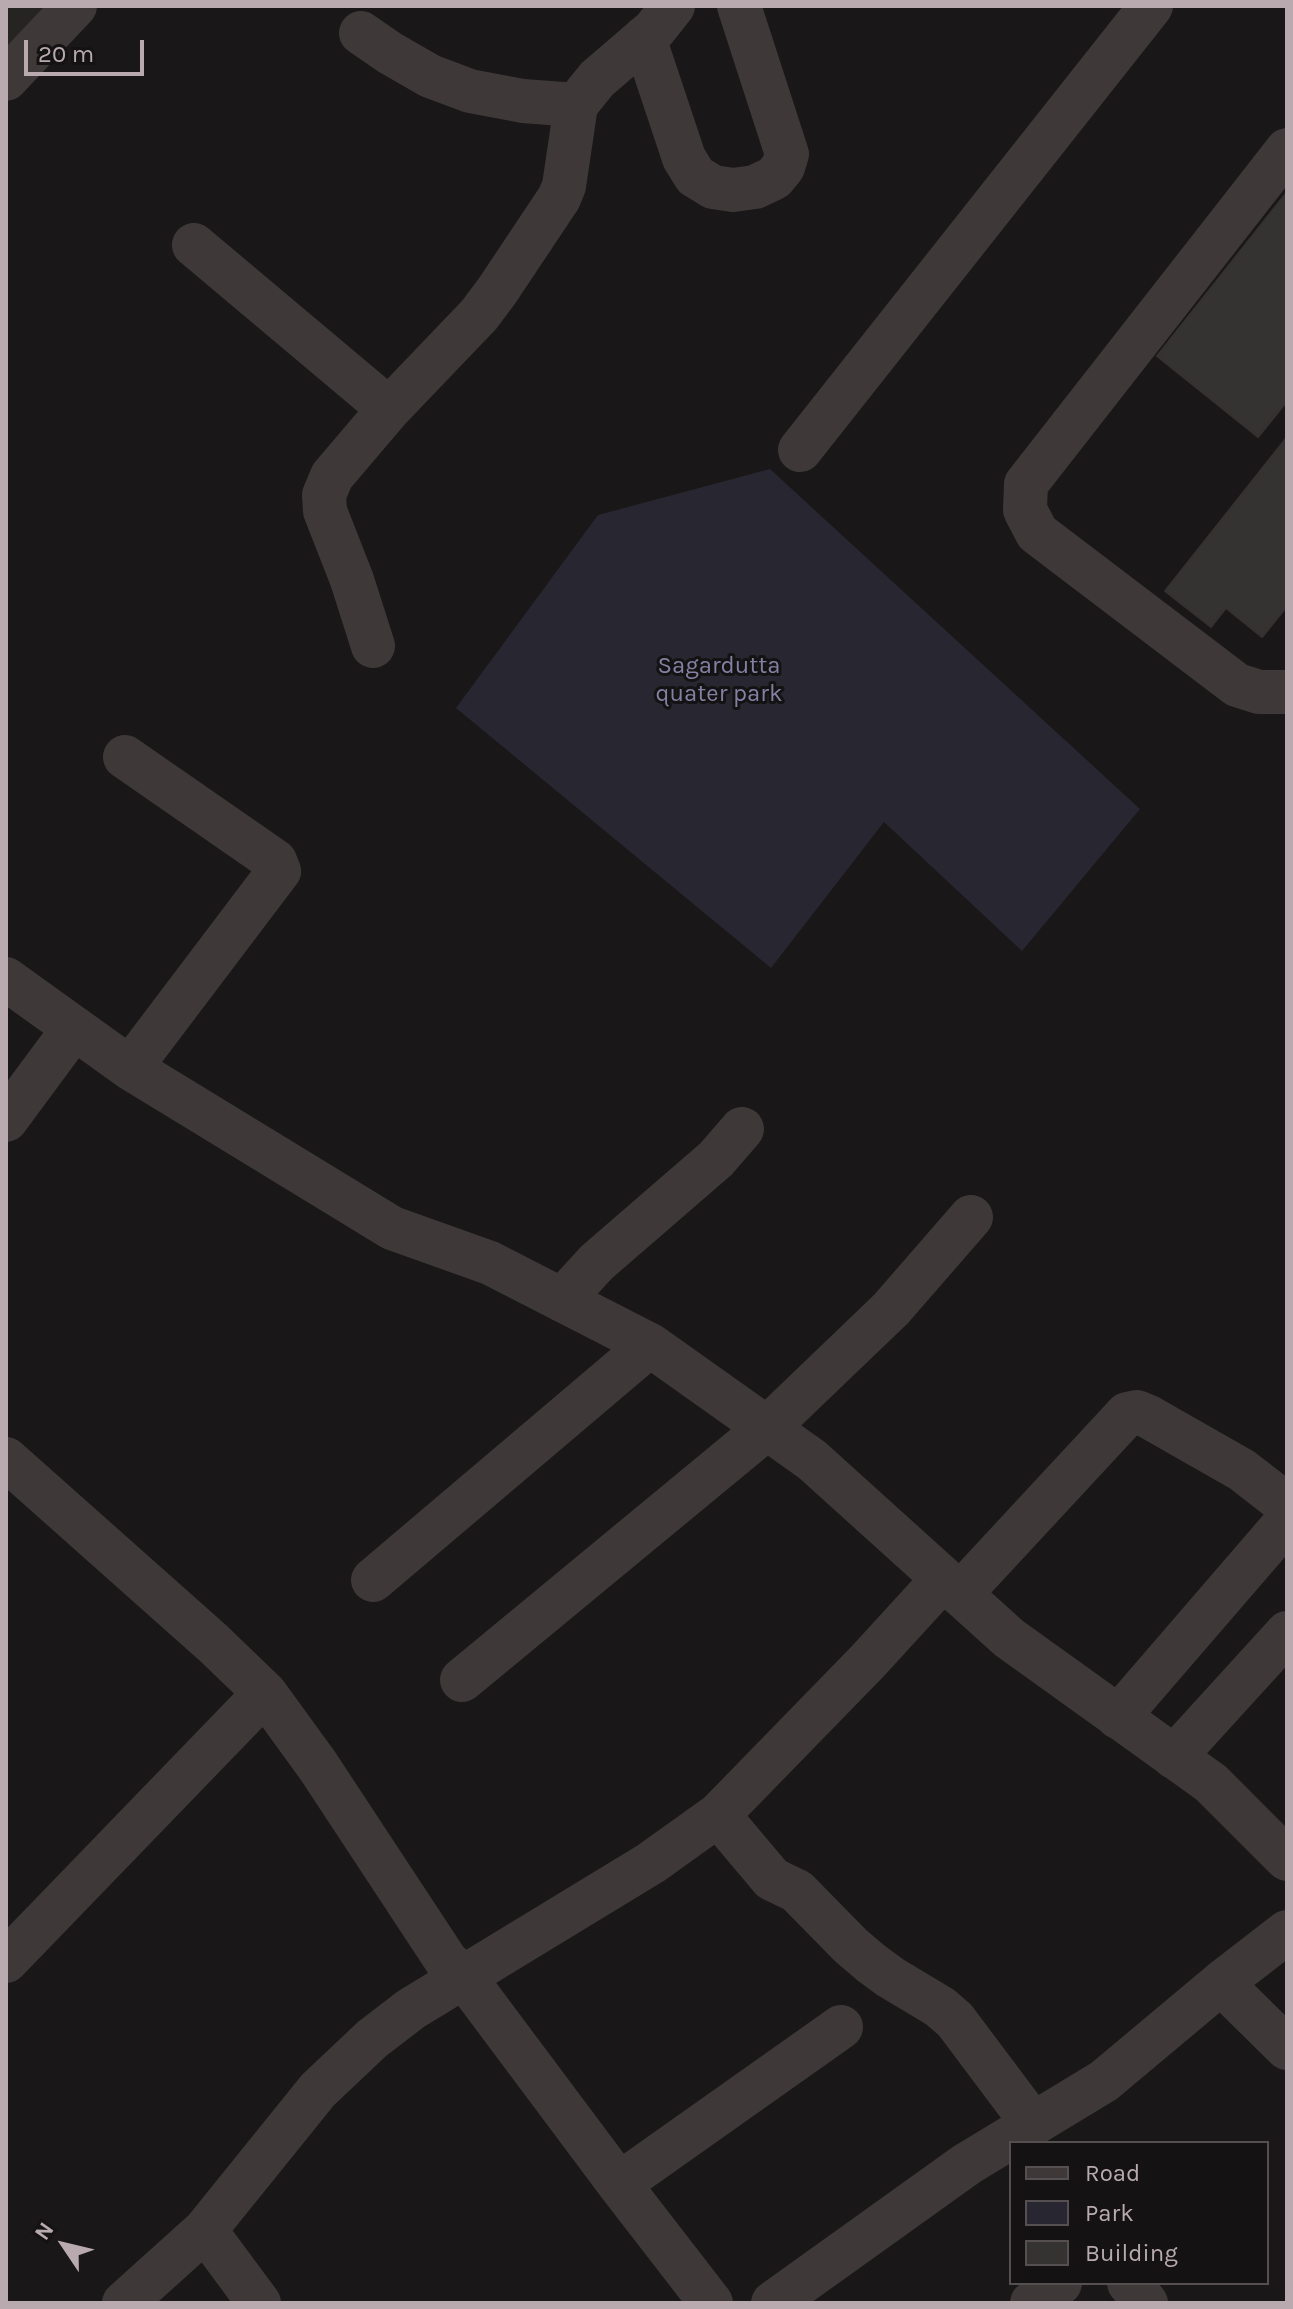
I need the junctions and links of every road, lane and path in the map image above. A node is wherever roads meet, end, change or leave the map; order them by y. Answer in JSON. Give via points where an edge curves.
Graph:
{"nodes":[{"id":1,"x":75,"y":6,"type":"edge"},
{"id":2,"x":673,"y":6,"type":"edge"},
{"id":3,"x":739,"y":6,"type":"edge"},
{"id":4,"x":1151,"y":6,"type":"edge"},
{"id":5,"x":361,"y":33,"type":"dead end"},
{"id":6,"x":644,"y":38,"type":"junction"},
{"id":7,"x":6,"y":79,"type":"edge"},
{"id":8,"x":576,"y":105,"type":"junction"},
{"id":9,"x":1287,"y":150,"type":"edge"},
{"id":10,"x":194,"y":245,"type":"dead end"},
{"id":11,"x":389,"y":409,"type":"junction"},
{"id":12,"x":800,"y":450,"type":"dead end"},
{"id":13,"x":373,"y":646,"type":"dead end"},
{"id":14,"x":1287,"y":692,"type":"edge"},
{"id":15,"x":125,"y":757,"type":"dead end"},
{"id":16,"x":6,"y":979,"type":"edge"},
{"id":17,"x":74,"y":1028,"type":"junction"},
{"id":18,"x":130,"y":1068,"type":"junction"},
{"id":19,"x":6,"y":1120,"type":"edge"},
{"id":20,"x":742,"y":1129,"type":"dead end"},
{"id":21,"x":971,"y":1217,"type":"dead end"},
{"id":22,"x":562,"y":1300,"type":"junction"},
{"id":23,"x":650,"y":1345,"type":"junction"},
{"id":24,"x":767,"y":1428,"type":"junction"},
{"id":25,"x":6,"y":1459,"type":"edge"},
{"id":26,"x":1287,"y":1505,"type":"edge"},
{"id":27,"x":1287,"y":1521,"type":"edge"},
{"id":28,"x":373,"y":1580,"type":"dead end"},
{"id":29,"x":951,"y":1586,"type":"junction"},
{"id":30,"x":1287,"y":1633,"type":"edge"},
{"id":31,"x":462,"y":1680,"type":"dead end"},
{"id":32,"x":265,"y":1693,"type":"junction"},
{"id":33,"x":1118,"y":1717,"type":"junction"},
{"id":34,"x":1174,"y":1757,"type":"junction"},
{"id":35,"x":718,"y":1815,"type":"junction"},
{"id":36,"x":1287,"y":1859,"type":"edge"},
{"id":37,"x":1287,"y":1932,"type":"edge"},
{"id":38,"x":6,"y":1961,"type":"edge"},
{"id":39,"x":465,"y":1978,"type":"junction"},
{"id":40,"x":1221,"y":1983,"type":"junction"},
{"id":41,"x":841,"y":2027,"type":"dead end"},
{"id":42,"x":1287,"y":2048,"type":"edge"},
{"id":43,"x":1018,"y":2135,"type":"edge"},
{"id":44,"x":619,"y":2184,"type":"junction"},
{"id":45,"x":205,"y":2230,"type":"junction"},
{"id":46,"x":1057,"y":2285,"type":"edge"},
{"id":47,"x":1131,"y":2285,"type":"edge"},
{"id":48,"x":124,"y":2303,"type":"edge"},
{"id":49,"x":259,"y":2303,"type":"edge"},
{"id":50,"x":711,"y":2303,"type":"edge"},
{"id":51,"x":773,"y":2303,"type":"edge"},
{"id":52,"x":1032,"y":2303,"type":"edge"},
{"id":53,"x":1146,"y":2303,"type":"edge"}],
"edges":[{"from":1,"to":7,"type":"street"},
{"from":2,"to":6,"type":"street"},
{"from":3,"to":6,"type":"street","via":[[787,154],[774,178],[755,187],[713,187],[695,176],[684,158]]},
{"from":4,"to":12,"type":"street"},
{"from":5,"to":8,"type":"street","via":[[430,76],[470,91]]},
{"from":6,"to":8,"type":"street"},
{"from":8,"to":11,"type":"street","via":[[564,186],[556,204],[479,315]]},
{"from":9,"to":14,"type":"street","via":[[1026,484],[1025,510],[1037,533],[1237,685]]},
{"from":10,"to":11,"type":"street"},
{"from":11,"to":13,"type":"street","via":[[332,476],[324,495]]},
{"from":15,"to":18,"type":"street","via":[[275,861],[279,871]]},
{"from":16,"to":17,"type":"street"},
{"from":17,"to":18,"type":"street"},
{"from":17,"to":19,"type":"street"},
{"from":18,"to":22,"type":"street","via":[[392,1228],[490,1263]]},
{"from":20,"to":22,"type":"street"},
{"from":21,"to":24,"type":"street","via":[[891,1309]]},
{"from":22,"to":23,"type":"street"},
{"from":23,"to":24,"type":"street"},
{"from":23,"to":28,"type":"street"},
{"from":24,"to":29,"type":"street","via":[[812,1460]]},
{"from":24,"to":31,"type":"street"},
{"from":25,"to":32,"type":"street"},
{"from":26,"to":29,"type":"street","via":[[1242,1470],[1149,1417],[1127,1414]]},
{"from":27,"to":33,"type":"street"},
{"from":29,"to":33,"type":"street","via":[[1009,1638]]},
{"from":29,"to":35,"type":"street","via":[[868,1661]]},
{"from":30,"to":34,"type":"street"},
{"from":32,"to":38,"type":"street"},
{"from":32,"to":39,"type":"street","via":[[447,1962]]},
{"from":33,"to":34,"type":"street"},
{"from":34,"to":36,"type":"street","via":[[1211,1783]]},
{"from":35,"to":39,"type":"street","via":[[651,1863]]},
{"from":35,"to":43,"type":"street","via":[[772,1879],[797,1891],[871,1963],[955,2020]]},
{"from":37,"to":40,"type":"street"},
{"from":39,"to":44,"type":"street"},
{"from":39,"to":45,"type":"street","via":[[411,2009],[318,2090]]},
{"from":40,"to":42,"type":"street"},
{"from":40,"to":43,"type":"street","via":[[1104,2081]]},
{"from":41,"to":44,"type":"street"},
{"from":43,"to":51,"type":"street","via":[[967,2164]]},
{"from":44,"to":50,"type":"street"},
{"from":45,"to":48,"type":"street"},
{"from":45,"to":49,"type":"street"},
{"from":46,"to":52,"type":"street"},
{"from":47,"to":53,"type":"street"}]}
